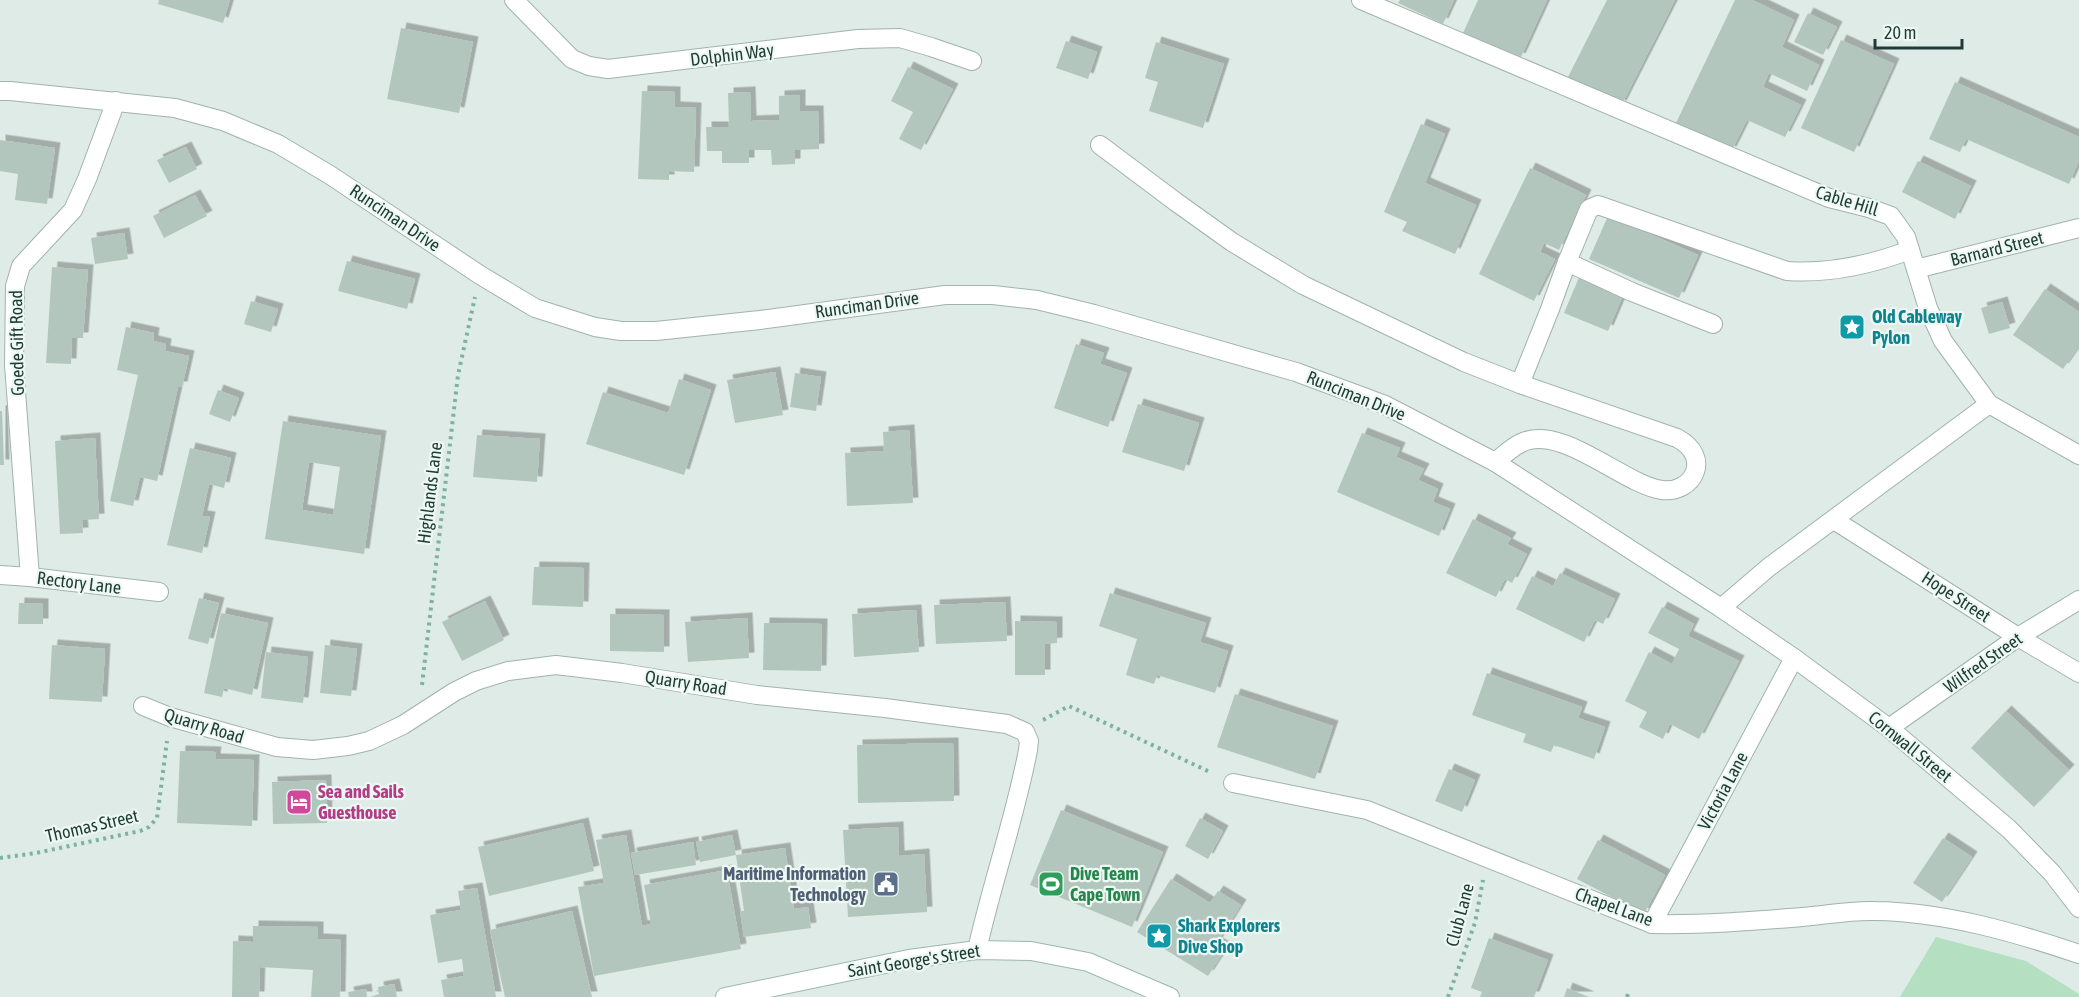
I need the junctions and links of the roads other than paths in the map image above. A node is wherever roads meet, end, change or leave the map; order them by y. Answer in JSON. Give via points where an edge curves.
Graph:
{"nodes":[{"id":1,"x":514,"y":0,"type":"edge"},
{"id":2,"x":1361,"y":0,"type":"edge"},
{"id":3,"x":972,"y":61,"type":"dead end"},
{"id":4,"x":0,"y":91,"type":"edge"},
{"id":5,"x":116,"y":101,"type":"junction"},
{"id":6,"x":1101,"y":145,"type":"dead end"},
{"id":7,"x":2078,"y":229,"type":"edge"},
{"id":8,"x":1910,"y":250,"type":"junction"},
{"id":9,"x":1567,"y":262,"type":"junction"},
{"id":10,"x":1916,"y":269,"type":"junction"},
{"id":11,"x":1713,"y":324,"type":"dead end"},
{"id":12,"x":1520,"y":384,"type":"junction"},
{"id":13,"x":1989,"y":404,"type":"junction"},
{"id":14,"x":2079,"y":455,"type":"edge"},
{"id":15,"x":1495,"y":462,"type":"junction"},
{"id":16,"x":1834,"y":520,"type":"junction"},
{"id":17,"x":0,"y":575,"type":"edge"},
{"id":18,"x":30,"y":577,"type":"junction"},
{"id":19,"x":159,"y":592,"type":"dead end"},
{"id":20,"x":2079,"y":600,"type":"edge"},
{"id":21,"x":1721,"y":608,"type":"junction"},
{"id":22,"x":2018,"y":637,"type":"junction"},
{"id":23,"x":1794,"y":658,"type":"junction"},
{"id":24,"x":2079,"y":673,"type":"edge"},
{"id":25,"x":143,"y":706,"type":"dead end"},
{"id":26,"x":1889,"y":728,"type":"junction"},
{"id":27,"x":1233,"y":783,"type":"road end"},
{"id":28,"x":2079,"y":908,"type":"edge"},
{"id":29,"x":1652,"y":924,"type":"junction"},
{"id":30,"x":977,"y":950,"type":"junction"},
{"id":31,"x":2079,"y":954,"type":"edge"},
{"id":32,"x":725,"y":997,"type":"edge"},
{"id":33,"x":1170,"y":997,"type":"edge"}],
"edges":[{"from":1,"to":3,"type":"street","name":"Dolphin Way","via":[[572,59],[608,69],[858,39],[900,38]]},
{"from":2,"to":8,"type":"street","name":"Cable Hill","via":[[1829,198],[1885,213],[1897,222]]},
{"from":4,"to":5,"type":"street","name":"Runciman Drive"},
{"from":5,"to":15,"type":"street","name":"Runciman Drive","via":[[175,108],[222,120],[278,144],[480,275],[535,308],[571,321],[621,331],[656,332],[945,295],[1037,300],[1296,372],[1385,405]]},
{"from":5,"to":18,"type":"street","name":"Goede Gift Road","via":[[73,210],[21,266],[15,286],[14,365]]},
{"from":6,"to":12,"type":"street","via":[[1232,242],[1303,285],[1464,362]]},
{"from":7,"to":10,"type":"street","name":"Barnard Street"},
{"from":8,"to":9,"type":"street","via":[[1865,265],[1787,271],[1598,205],[1589,209]]},
{"from":8,"to":10,"type":"street","name":"Cable Hill"},
{"from":9,"to":11,"type":"street"},
{"from":9,"to":12,"type":"street"},
{"from":10,"to":13,"type":"street","name":"Cable Hill","via":[[1943,341]]},
{"from":12,"to":15,"type":"street","via":[[1677,438],[1693,451],[1697,465],[1684,485],[1664,490],[1646,486],[1555,441],[1521,443]]},
{"from":13,"to":14,"type":"street"},
{"from":13,"to":16,"type":"street"},
{"from":15,"to":21,"type":"street","name":"Runciman Drive"},
{"from":16,"to":21,"type":"street"},
{"from":16,"to":22,"type":"street","name":"Hope Street"},
{"from":17,"to":18,"type":"street","name":"Rectory Lane"},
{"from":18,"to":19,"type":"street","name":"Rectory Lane"},
{"from":20,"to":22,"type":"street","name":"Wilfred Street"},
{"from":21,"to":23,"type":"street","name":"Cornwall Street"},
{"from":22,"to":24,"type":"street","name":"Hope Street"},
{"from":22,"to":26,"type":"street","name":"Wilfred Street"},
{"from":23,"to":26,"type":"street","name":"Cornwall Street"},
{"from":23,"to":29,"type":"street","name":"Victoria Lane"},
{"from":25,"to":30,"type":"street","name":"Quarry Road","via":[[277,747],[313,750],[369,741],[476,681],[508,671],[556,665],[757,695],[1007,724],[1025,732],[1029,741]]},
{"from":26,"to":28,"type":"street","name":"Cornwall Street","via":[[2009,829],[2052,873]]},
{"from":27,"to":29,"type":"street","name":"Chapel Lane","via":[[1367,810]]},
{"from":29,"to":31,"type":"street","name":"Chapel Lane","via":[[1700,925],[1874,911],[1974,924]]},
{"from":30,"to":32,"type":"street","name":"Saint George's Street","via":[[909,958]]},
{"from":30,"to":33,"type":"street","name":"Saint George's Street","via":[[1031,951],[1088,962]]}]}
